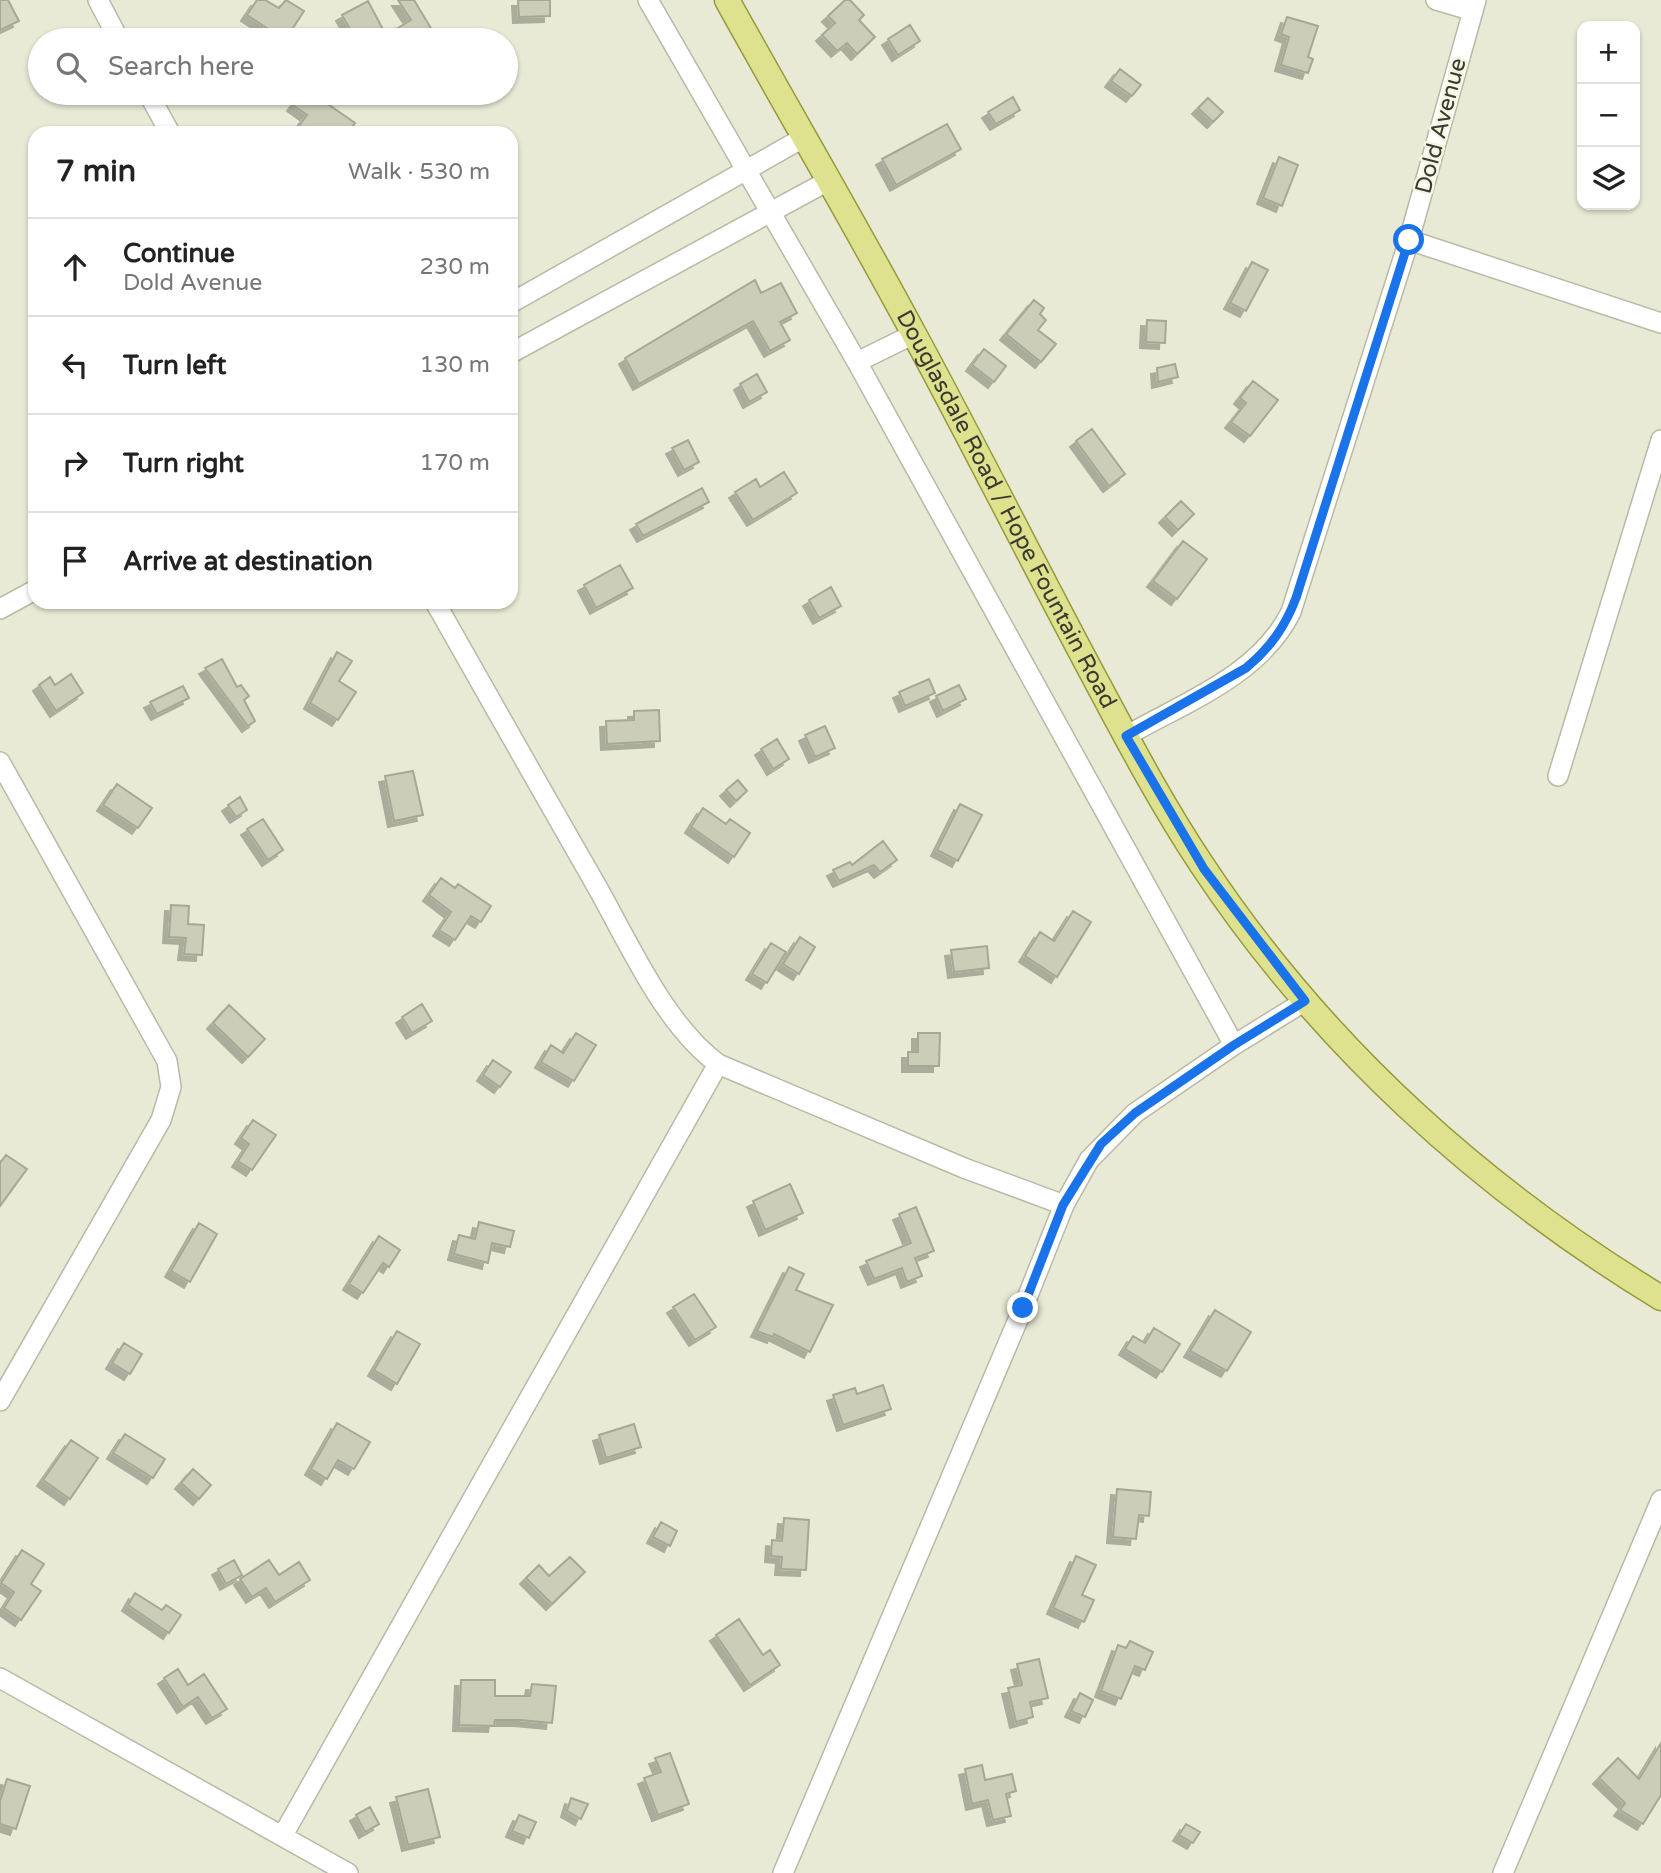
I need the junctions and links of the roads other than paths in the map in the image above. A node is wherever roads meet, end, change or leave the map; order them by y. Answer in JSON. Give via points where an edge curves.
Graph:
{"nodes":[{"id":1,"x":97,"y":0,"type":"edge"},
{"id":2,"x":648,"y":0,"type":"edge"},
{"id":3,"x":727,"y":0,"type":"edge"},
{"id":4,"x":1436,"y":0,"type":"edge"},
{"id":5,"x":1474,"y":6,"type":"edge"},
{"id":6,"x":112,"y":28,"type":"edge"},
{"id":7,"x":155,"y":105,"type":"edge"},
{"id":8,"x":166,"y":126,"type":"edge"},
{"id":9,"x":803,"y":138,"type":"junction"},
{"id":10,"x":747,"y":170,"type":"junction"},
{"id":11,"x":828,"y":181,"type":"junction"},
{"id":12,"x":769,"y":211,"type":"junction"},
{"id":13,"x":1409,"y":240,"type":"junction"},
{"id":14,"x":518,"y":299,"type":"edge"},
{"id":15,"x":1661,"y":323,"type":"edge"},
{"id":16,"x":914,"y":334,"type":"junction"},
{"id":17,"x":518,"y":349,"type":"edge"},
{"id":18,"x":857,"y":362,"type":"junction"},
{"id":19,"x":1661,"y":440,"type":"edge"},
{"id":20,"x":28,"y":594,"type":"edge"},
{"id":21,"x":0,"y":609,"type":"edge"},
{"id":22,"x":439,"y":609,"type":"edge"},
{"id":23,"x":1126,"y":736,"type":"junction"},
{"id":24,"x":0,"y":762,"type":"edge"},
{"id":25,"x":1559,"y":776,"type":"dead end"},
{"id":26,"x":1305,"y":1001,"type":"junction"},
{"id":27,"x":1234,"y":1045,"type":"junction"},
{"id":28,"x":718,"y":1064,"type":"junction"},
{"id":29,"x":1063,"y":1205,"type":"junction"},
{"id":30,"x":1661,"y":1298,"type":"edge"},
{"id":31,"x":0,"y":1401,"type":"edge"},
{"id":32,"x":1661,"y":1500,"type":"edge"},
{"id":33,"x":0,"y":1678,"type":"edge"},
{"id":34,"x":283,"y":1835,"type":"junction"},
{"id":35,"x":348,"y":1873,"type":"edge"},
{"id":36,"x":783,"y":1873,"type":"edge"},
{"id":37,"x":1503,"y":1873,"type":"edge"}],
"edges":[{"from":1,"to":6,"type":"street"},
{"from":2,"to":10,"type":"street"},
{"from":3,"to":9,"type":"main road","name":"Douglasdale Road / Hope Fountain Road"},
{"from":4,"to":5,"type":"street"},
{"from":5,"to":13,"type":"street","name":"Dold Avenue"},
{"from":7,"to":8,"type":"street"},
{"from":9,"to":10,"type":"street"},
{"from":9,"to":11,"type":"main road","name":"Douglasdale Road / Hope Fountain Road"},
{"from":10,"to":12,"type":"street"},
{"from":10,"to":14,"type":"street"},
{"from":11,"to":12,"type":"street"},
{"from":11,"to":16,"type":"main road","name":"Douglasdale Road / Hope Fountain Road"},
{"from":12,"to":17,"type":"street"},
{"from":12,"to":18,"type":"street"},
{"from":13,"to":15,"type":"street"},
{"from":13,"to":23,"type":"street","name":"Dold Avenue","via":[[1284,625],[1246,668]]},
{"from":16,"to":18,"type":"street"},
{"from":16,"to":23,"type":"main road","name":"Douglasdale Road / Hope Fountain Road"},
{"from":18,"to":27,"type":"street"},
{"from":19,"to":25,"type":"street"},
{"from":20,"to":21,"type":"street"},
{"from":22,"to":28,"type":"street","via":[[638,959],[683,1031]]},
{"from":23,"to":26,"type":"main road","name":"Douglasdale Road / Hope Fountain Road","via":[[1204,869]]},
{"from":24,"to":31,"type":"street","via":[[167,1061],[171,1087],[161,1120]]},
{"from":26,"to":27,"type":"street"},
{"from":26,"to":30,"type":"main road","name":"Douglasdale Road / Hope Fountain Road","via":[[1453,1150],[1566,1237]]},
{"from":27,"to":29,"type":"street","via":[[1113,1132],[1089,1160]]},
{"from":28,"to":29,"type":"street"},
{"from":28,"to":34,"type":"street"},
{"from":29,"to":36,"type":"street"},
{"from":32,"to":37,"type":"street"},
{"from":33,"to":34,"type":"street"},
{"from":34,"to":35,"type":"street"}]}
